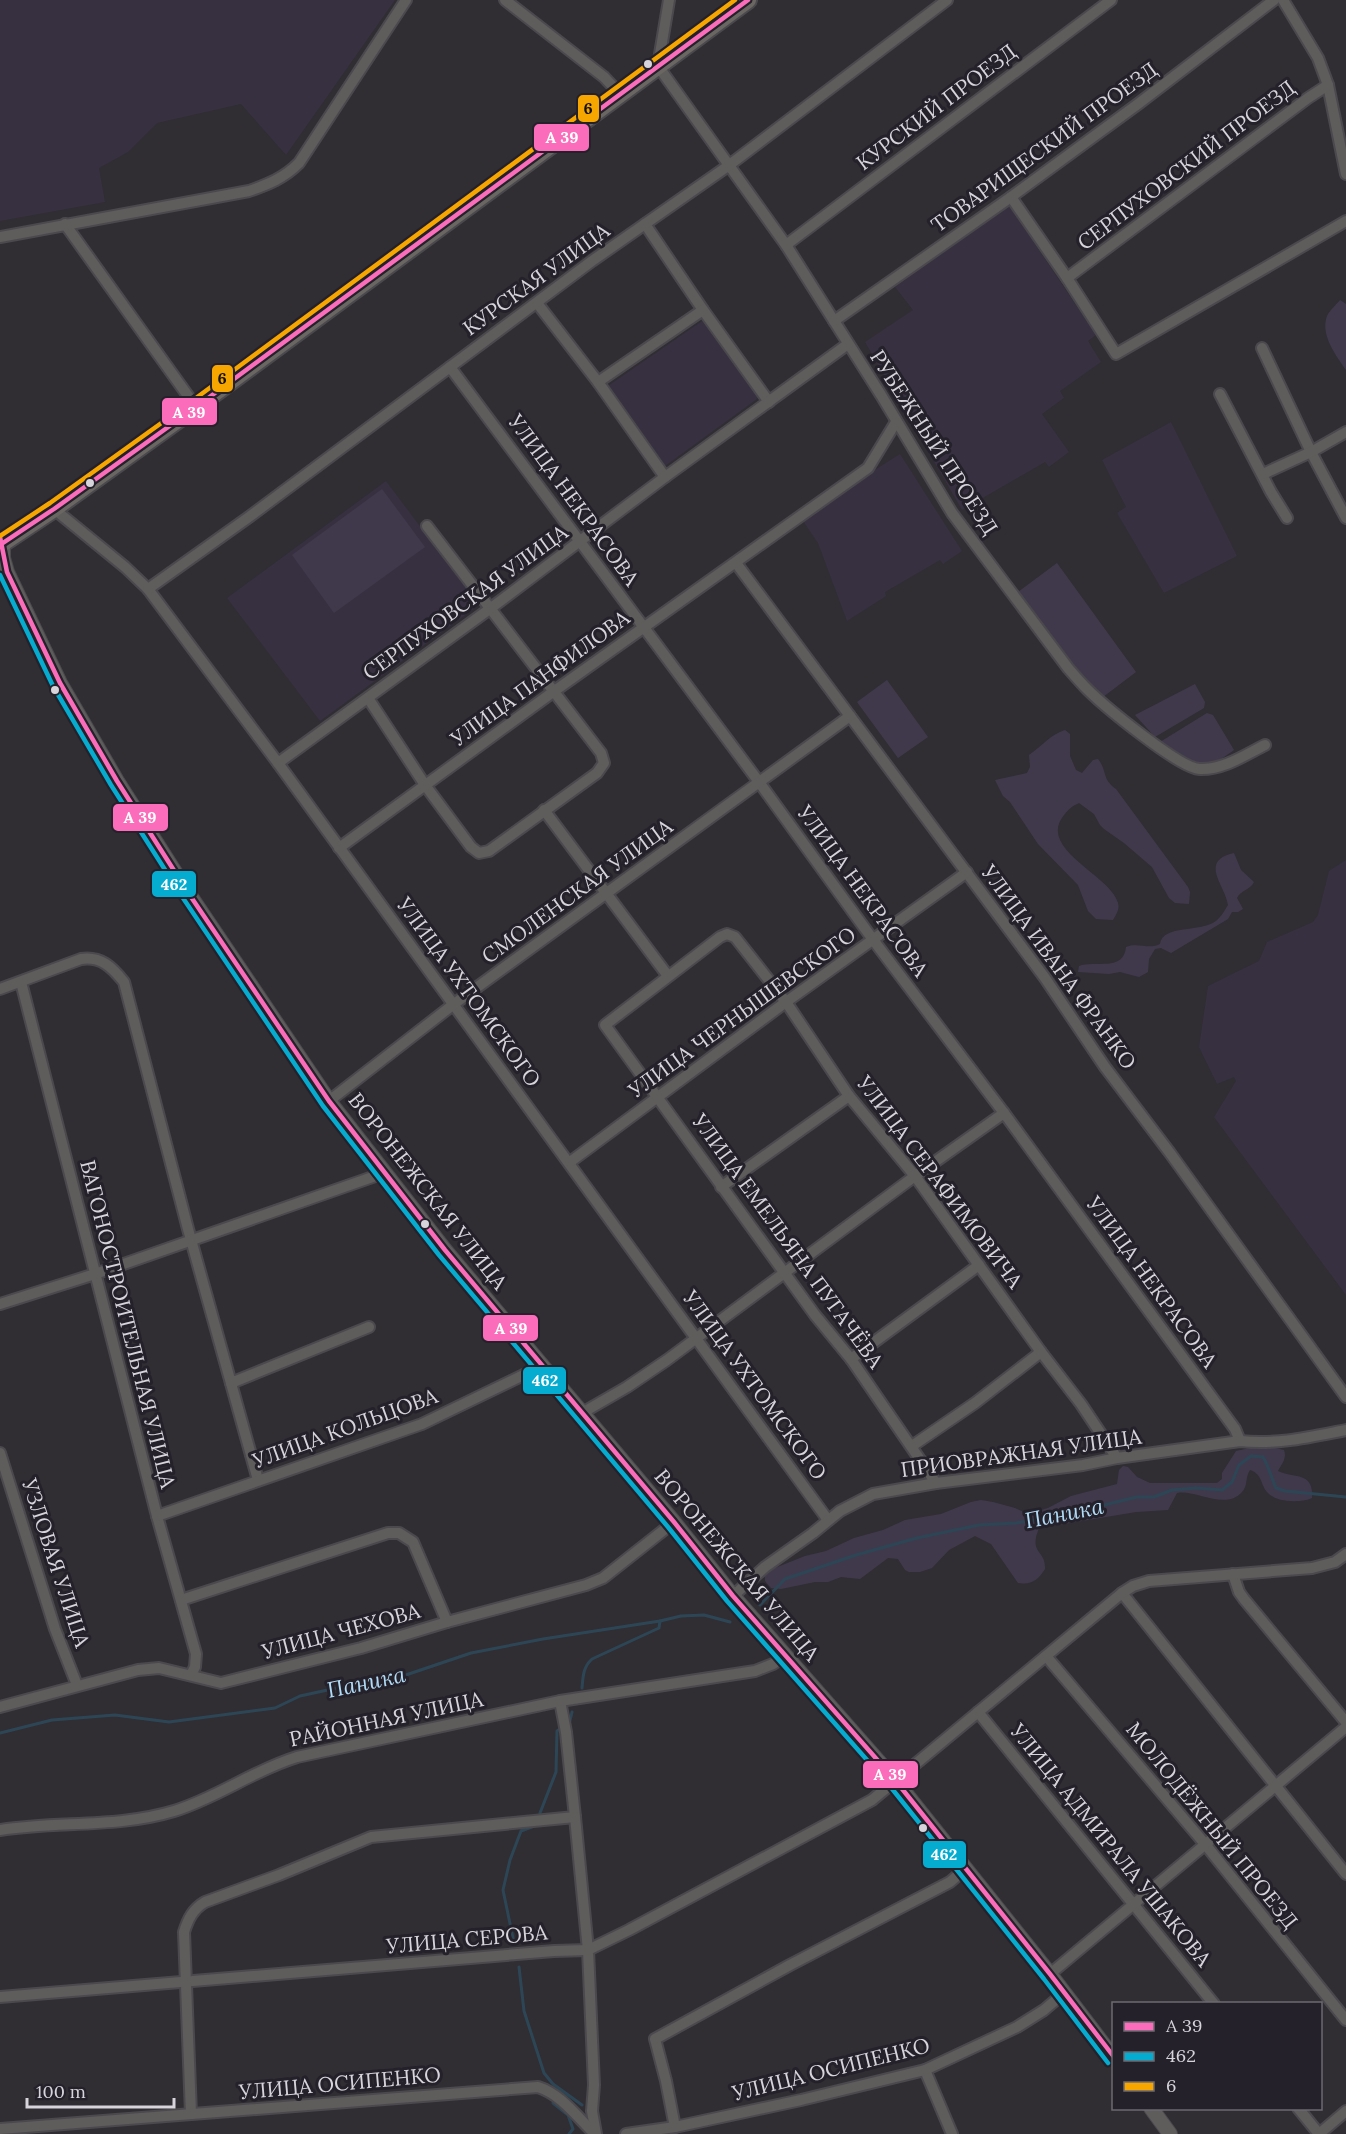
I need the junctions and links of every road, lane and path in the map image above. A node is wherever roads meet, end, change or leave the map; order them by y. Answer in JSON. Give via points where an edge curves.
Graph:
{"nodes":[{"id":1,"x":406,"y":0,"type":"edge"},
{"id":2,"x":505,"y":0,"type":"edge"},
{"id":3,"x":669,"y":0,"type":"edge"},
{"id":4,"x":748,"y":0,"type":"edge"},
{"id":5,"x":947,"y":0,"type":"edge"},
{"id":6,"x":1111,"y":0,"type":"edge"},
{"id":7,"x":1274,"y":0,"type":"edge"},
{"id":8,"x":1283,"y":0,"type":"edge"},
{"id":9,"x":658,"y":66,"type":"junction"},
{"id":10,"x":1328,"y":85,"type":"junction"},
{"id":11,"x":621,"y":95,"type":"junction"},
{"id":12,"x":1333,"y":104,"type":"junction"},
{"id":13,"x":1346,"y":115,"type":"edge"},
{"id":14,"x":728,"y":166,"type":"junction"},
{"id":15,"x":1346,"y":174,"type":"edge"},
{"id":16,"x":1011,"y":197,"type":"junction"},
{"id":17,"x":1346,"y":221,"type":"edge"},
{"id":18,"x":65,"y":224,"type":"junction"},
{"id":19,"x":645,"y":224,"type":"junction"},
{"id":20,"x":0,"y":237,"type":"edge"},
{"id":21,"x":786,"y":245,"type":"junction"},
{"id":22,"x":1067,"y":278,"type":"junction"},
{"id":23,"x":537,"y":303,"type":"junction"},
{"id":24,"x":703,"y":310,"type":"junction"},
{"id":25,"x":834,"y":321,"type":"junction"},
{"id":26,"x":848,"y":344,"type":"junction"},
{"id":27,"x":1262,"y":348,"type":"dead end"},
{"id":28,"x":450,"y":367,"type":"junction"},
{"id":29,"x":598,"y":382,"type":"junction"},
{"id":30,"x":1220,"y":394,"type":"dead end"},
{"id":31,"x":769,"y":402,"type":"junction"},
{"id":32,"x":196,"y":407,"type":"junction"},
{"id":33,"x":896,"y":422,"type":"junction"},
{"id":34,"x":1346,"y":432,"type":"edge"},
{"id":35,"x":1311,"y":452,"type":"junction"},
{"id":36,"x":1263,"y":474,"type":"junction"},
{"id":37,"x":665,"y":477,"type":"junction"},
{"id":38,"x":54,"y":509,"type":"junction"},
{"id":39,"x":1287,"y":518,"type":"dead end"},
{"id":40,"x":1346,"y":518,"type":"edge"},
{"id":41,"x":427,"y":526,"type":"dead end"},
{"id":42,"x":579,"y":542,"type":"junction"},
{"id":43,"x":2,"y":544,"type":"edge"},
{"id":44,"x":736,"y":563,"type":"junction"},
{"id":45,"x":148,"y":589,"type":"junction"},
{"id":46,"x":491,"y":608,"type":"junction"},
{"id":47,"x":644,"y":627,"type":"junction"},
{"id":48,"x":553,"y":692,"type":"junction"},
{"id":49,"x":368,"y":698,"type":"junction"},
{"id":50,"x":850,"y":716,"type":"junction"},
{"id":51,"x":1265,"y":745,"type":"dead end"},
{"id":52,"x":278,"y":763,"type":"junction"},
{"id":53,"x":759,"y":782,"type":"junction"},
{"id":54,"x":425,"y":785,"type":"junction"},
{"id":55,"x":544,"y":810,"type":"junction"},
{"id":56,"x":339,"y":848,"type":"junction"},
{"id":57,"x":967,"y":872,"type":"junction"},
{"id":58,"x":606,"y":893,"type":"junction"},
{"id":59,"x":874,"y":941,"type":"junction"},
{"id":60,"x":668,"y":976,"type":"junction"},
{"id":61,"x":21,"y":982,"type":"junction"},
{"id":62,"x":0,"y":988,"type":"edge"},
{"id":63,"x":786,"y":1002,"type":"junction"},
{"id":64,"x":454,"y":1004,"type":"junction"},
{"id":65,"x":849,"y":1096,"type":"junction"},
{"id":66,"x":658,"y":1097,"type":"junction"},
{"id":67,"x":329,"y":1101,"type":"junction"},
{"id":68,"x":1004,"y":1113,"type":"junction"},
{"id":69,"x":570,"y":1162,"type":"junction"},
{"id":70,"x":384,"y":1173,"type":"junction"},
{"id":71,"x":915,"y":1176,"type":"junction"},
{"id":72,"x":721,"y":1187,"type":"junction"},
{"id":73,"x":191,"y":1240,"type":"junction"},
{"id":74,"x":980,"y":1265,"type":"junction"},
{"id":75,"x":785,"y":1273,"type":"junction"},
{"id":76,"x":95,"y":1274,"type":"junction"},
{"id":77,"x":0,"y":1304,"type":"edge"},
{"id":78,"x":369,"y":1327,"type":"dead end"},
{"id":79,"x":697,"y":1337,"type":"junction"},
{"id":80,"x":1041,"y":1352,"type":"junction"},
{"id":81,"x":851,"y":1359,"type":"junction"},
{"id":82,"x":542,"y":1366,"type":"junction"},
{"id":83,"x":231,"y":1383,"type":"junction"},
{"id":84,"x":1346,"y":1397,"type":"edge"},
{"id":85,"x":582,"y":1413,"type":"junction"},
{"id":86,"x":1346,"y":1430,"type":"edge"},
{"id":87,"x":1240,"y":1441,"type":"junction"},
{"id":88,"x":912,"y":1446,"type":"junction"},
{"id":89,"x":0,"y":1453,"type":"edge"},
{"id":90,"x":1117,"y":1458,"type":"junction"},
{"id":91,"x":258,"y":1480,"type":"junction"},
{"id":92,"x":936,"y":1484,"type":"junction"},
{"id":93,"x":157,"y":1516,"type":"junction"},
{"id":94,"x":828,"y":1520,"type":"junction"},
{"id":95,"x":674,"y":1522,"type":"junction"},
{"id":96,"x":1346,"y":1554,"type":"edge"},
{"id":97,"x":1233,"y":1574,"type":"junction"},
{"id":98,"x":1122,"y":1593,"type":"junction"},
{"id":99,"x":733,"y":1596,"type":"junction"},
{"id":100,"x":181,"y":1600,"type":"junction"},
{"id":101,"x":447,"y":1622,"type":"junction"},
{"id":102,"x":784,"y":1656,"type":"junction"},
{"id":103,"x":1046,"y":1656,"type":"junction"},
{"id":104,"x":191,"y":1675,"type":"junction"},
{"id":105,"x":77,"y":1685,"type":"junction"},
{"id":106,"x":560,"y":1701,"type":"junction"},
{"id":107,"x":0,"y":1707,"type":"edge"},
{"id":108,"x":978,"y":1712,"type":"junction"},
{"id":109,"x":1346,"y":1722,"type":"edge"},
{"id":110,"x":1346,"y":1727,"type":"edge"},
{"id":111,"x":895,"y":1780,"type":"junction"},
{"id":112,"x":1276,"y":1785,"type":"junction"},
{"id":113,"x":575,"y":1817,"type":"junction"},
{"id":114,"x":0,"y":1830,"type":"edge"},
{"id":115,"x":1204,"y":1844,"type":"junction"},
{"id":116,"x":965,"y":1869,"type":"junction"},
{"id":117,"x":1346,"y":1874,"type":"edge"},
{"id":118,"x":1134,"y":1903,"type":"junction"},
{"id":119,"x":588,"y":1950,"type":"junction"},
{"id":120,"x":1050,"y":1974,"type":"junction"},
{"id":121,"x":185,"y":1983,"type":"junction"},
{"id":122,"x":1064,"y":1993,"type":"junction"},
{"id":123,"x":0,"y":1997,"type":"edge"},
{"id":124,"x":1212,"y":2002,"type":"edge"},
{"id":125,"x":1346,"y":2020,"type":"edge"},
{"id":126,"x":1112,"y":2057,"type":"edge"},
{"id":127,"x":925,"y":2070,"type":"junction"},
{"id":128,"x":1152,"y":2110,"type":"edge"},
{"id":129,"x":1299,"y":2110,"type":"edge"},
{"id":130,"x":1346,"y":2111,"type":"edge"},
{"id":131,"x":191,"y":2114,"type":"junction"},
{"id":132,"x":675,"y":2127,"type":"junction"},
{"id":133,"x":0,"y":2129,"type":"edge"},
{"id":134,"x":949,"y":2133,"type":"edge"},
{"id":135,"x":596,"y":2134,"type":"edge"},
{"id":136,"x":626,"y":2134,"type":"edge"},
{"id":137,"x":1170,"y":2134,"type":"edge"},
{"id":138,"x":1319,"y":2134,"type":"edge"}],
"edges":[{"from":1,"to":18,"type":"street","via":[[299,163],[286,175],[249,191]]},
{"from":2,"to":11,"type":"street","via":[[596,70]]},
{"from":3,"to":9,"type":"street"},
{"from":4,"to":9,"type":"main road"},
{"from":5,"to":14,"type":"street","name":"КУРСКАЯ УЛИЦА"},
{"from":6,"to":21,"type":"street","name":"КУРСКИЙ ПРОЕЗД"},
{"from":7,"to":16,"type":"street","name":"ТОВАРИЩЕСКИЙ ПРОЕЗД"},
{"from":8,"to":10,"type":"street","via":[[1318,58]]},
{"from":9,"to":11,"type":"main road"},
{"from":9,"to":14,"type":"street","name":"РУБЕЖНЫЙ ПРОЕЗД"},
{"from":10,"to":12,"type":"street"},
{"from":10,"to":22,"type":"street","name":"СЕРПУХОВСКИЙ ПРОЕЗД"},
{"from":11,"to":32,"type":"main road"},
{"from":12,"to":13,"type":"street"},
{"from":12,"to":15,"type":"street"},
{"from":14,"to":19,"type":"street","name":"КУРСКАЯ УЛИЦА"},
{"from":14,"to":21,"type":"street","name":"РУБЕЖНЫЙ ПРОЕЗД"},
{"from":16,"to":22,"type":"street"},
{"from":16,"to":25,"type":"street","name":"ТОВАРИЩЕСКИЙ ПРОЕЗД"},
{"from":17,"to":22,"type":"street","via":[[1116,354]]},
{"from":18,"to":20,"type":"street"},
{"from":18,"to":32,"type":"street"},
{"from":19,"to":23,"type":"street","name":"КУРСКАЯ УЛИЦА"},
{"from":19,"to":24,"type":"street"},
{"from":21,"to":25,"type":"street","name":"РУБЕЖНЫЙ ПРОЕЗД"},
{"from":23,"to":28,"type":"street","name":"КУРСКАЯ УЛИЦА"},
{"from":23,"to":29,"type":"street"},
{"from":24,"to":29,"type":"street"},
{"from":24,"to":31,"type":"street"},
{"from":25,"to":26,"type":"street","name":"РУБЕЖНЫЙ ПРОЕЗД"},
{"from":26,"to":31,"type":"street","name":"СЕРПУХОВСКАЯ УЛИЦА"},
{"from":26,"to":33,"type":"street","name":"РУБЕЖНЫЙ ПРОЕЗД"},
{"from":27,"to":35,"type":"street"},
{"from":28,"to":42,"type":"street","name":"УЛИЦА НЕКРАСОВА"},
{"from":28,"to":45,"type":"street","name":"КУРСКАЯ УЛИЦА"},
{"from":29,"to":37,"type":"street"},
{"from":30,"to":36,"type":"street"},
{"from":31,"to":37,"type":"street","name":"СЕРПУХОВСКАЯ УЛИЦА"},
{"from":32,"to":38,"type":"main road"},
{"from":33,"to":44,"type":"street","name":"УЛИЦА ПАНФИЛОВА","via":[[868,468]]},
{"from":33,"to":51,"type":"street","name":"РУБЕЖНЫЙ ПРОЕЗД","via":[[952,513],[1068,668],[1097,698],[1159,747],[1197,769],[1223,765]]},
{"from":34,"to":35,"type":"street"},
{"from":35,"to":36,"type":"street"},
{"from":35,"to":40,"type":"street"},
{"from":36,"to":39,"type":"street"},
{"from":37,"to":42,"type":"street","name":"СЕРПУХОВСКАЯ УЛИЦА"},
{"from":38,"to":43,"type":"main road"},
{"from":38,"to":45,"type":"street","name":"УЛИЦА УХТОМСКОГО"},
{"from":41,"to":46,"type":"street"},
{"from":42,"to":46,"type":"street","name":"СЕРПУХОВСКАЯ УЛИЦА"},
{"from":42,"to":47,"type":"street","name":"УЛИЦА НЕКРАСОВА"},
{"from":43,"to":67,"type":"street","name":"ВОРОНЕЖСКАЯ УЛИЦА","via":[[7,572],[60,683],[111,772]]},
{"from":44,"to":47,"type":"street","name":"УЛИЦА ПАНФИЛОВА"},
{"from":44,"to":50,"type":"street","name":"УЛИЦА ИВАНА ФРАНКО"},
{"from":45,"to":52,"type":"street","name":"УЛИЦА УХТОМСКОГО"},
{"from":46,"to":48,"type":"street"},
{"from":46,"to":49,"type":"street","name":"СЕРПУХОВСКАЯ УЛИЦА"},
{"from":47,"to":48,"type":"street","name":"УЛИЦА ПАНФИЛОВА"},
{"from":47,"to":53,"type":"street","name":"УЛИЦА НЕКРАСОВА"},
{"from":48,"to":54,"type":"street","name":"УЛИЦА ПАНФИЛОВА"},
{"from":48,"to":55,"type":"street","via":[[601,753],[604,763]]},
{"from":49,"to":52,"type":"street","name":"СЕРПУХОВСКАЯ УЛИЦА"},
{"from":49,"to":54,"type":"street"},
{"from":50,"to":53,"type":"street","name":"СМОЛЕНСКАЯ УЛИЦА"},
{"from":50,"to":57,"type":"street","name":"УЛИЦА ИВАНА ФРАНКО"},
{"from":52,"to":56,"type":"street","name":"УЛИЦА УХТОМСКОГО"},
{"from":53,"to":58,"type":"street","name":"СМОЛЕНСКАЯ УЛИЦА"},
{"from":53,"to":59,"type":"street","name":"УЛИЦА НЕКРАСОВА"},
{"from":54,"to":55,"type":"street","via":[[479,853],[489,851]]},
{"from":54,"to":56,"type":"street","name":"УЛИЦА ПАНФИЛОВА"},
{"from":55,"to":58,"type":"street"},
{"from":56,"to":64,"type":"street","name":"УЛИЦА УХТОМСКОГО"},
{"from":57,"to":59,"type":"street","name":"УЛИЦА ЧЕРНЫШЕВСКОГО"},
{"from":57,"to":84,"type":"street","name":"УЛИЦА ИВАНА ФРАНКО"},
{"from":58,"to":60,"type":"street"},
{"from":58,"to":64,"type":"street","name":"СМОЛЕНСКАЯ УЛИЦА"},
{"from":59,"to":63,"type":"street","name":"УЛИЦА ЧЕРНЫШЕВСКОГО"},
{"from":59,"to":68,"type":"street","name":"УЛИЦА НЕКРАСОВА"},
{"from":60,"to":63,"type":"street","name":"УЛИЦА СЕРАФИМОВИЧА","via":[[727,934],[735,937]]},
{"from":60,"to":66,"type":"street","name":"УЛИЦА ЕМЕЛЬЯНА ПУГАЧЁВА","via":[[604,1025]]},
{"from":61,"to":62,"type":"street"},
{"from":61,"to":73,"type":"street","via":[[92,957],[114,969],[123,982]]},
{"from":61,"to":76,"type":"street","name":"ВАГОНОСТРОИТЕЛЬНАЯ УЛИЦА"},
{"from":63,"to":65,"type":"street","name":"УЛИЦА СЕРАФИМОВИЧА"},
{"from":63,"to":66,"type":"street","name":"УЛИЦА ЧЕРНЫШЕВСКОГО"},
{"from":64,"to":67,"type":"street","name":"СМОЛЕНСКАЯ УЛИЦА"},
{"from":64,"to":69,"type":"street","name":"УЛИЦА УХТОМСКОГО"},
{"from":65,"to":71,"type":"street","name":"УЛИЦА СЕРАФИМОВИЧА"},
{"from":65,"to":72,"type":"street"},
{"from":66,"to":69,"type":"street","name":"УЛИЦА ЧЕРНЫШЕВСКОГО"},
{"from":66,"to":72,"type":"street","name":"УЛИЦА ЕМЕЛЬЯНА ПУГАЧЁВА"},
{"from":67,"to":70,"type":"street","name":"ВОРОНЕЖСКАЯ УЛИЦА"},
{"from":68,"to":71,"type":"street"},
{"from":68,"to":87,"type":"street","name":"УЛИЦА НЕКРАСОВА"},
{"from":69,"to":79,"type":"street","name":"УЛИЦА УХТОМСКОГО"},
{"from":70,"to":73,"type":"street"},
{"from":70,"to":82,"type":"street","name":"ВОРОНЕЖСКАЯ УЛИЦА"},
{"from":71,"to":74,"type":"street","name":"УЛИЦА СЕРАФИМОВИЧА"},
{"from":71,"to":75,"type":"street"},
{"from":72,"to":75,"type":"street","name":"УЛИЦА ЕМЕЛЬЯНА ПУГАЧЁВА"},
{"from":73,"to":76,"type":"street"},
{"from":73,"to":83,"type":"street"},
{"from":74,"to":80,"type":"street","name":"УЛИЦА СЕРАФИМОВИЧА"},
{"from":74,"to":81,"type":"street"},
{"from":75,"to":79,"type":"street"},
{"from":75,"to":81,"type":"street","name":"УЛИЦА ЕМЕЛЬЯНА ПУГАЧЁВА"},
{"from":76,"to":77,"type":"street"},
{"from":76,"to":93,"type":"street","name":"ВАГОНОСТРОИТЕЛЬНАЯ УЛИЦА"},
{"from":78,"to":83,"type":"street"},
{"from":79,"to":85,"type":"street","via":[[627,1387]]},
{"from":79,"to":94,"type":"street","name":"УЛИЦА УХТОМСКОГО"},
{"from":80,"to":88,"type":"street"},
{"from":80,"to":90,"type":"street","name":"УЛИЦА СЕРАФИМОВИЧА"},
{"from":81,"to":88,"type":"street","name":"УЛИЦА ЕМЕЛЬЯНА ПУГАЧЁВА"},
{"from":82,"to":85,"type":"street","name":"ВОРОНЕЖСКАЯ УЛИЦА"},
{"from":82,"to":91,"type":"street","name":"УЛИЦА КОЛЬЦОВА","via":[[422,1424]]},
{"from":83,"to":91,"type":"street"},
{"from":85,"to":95,"type":"street","name":"ВОРОНЕЖСКАЯ УЛИЦА"},
{"from":86,"to":87,"type":"street","name":"ПРИОВРАЖНАЯ УЛИЦА","via":[[1286,1442]]},
{"from":87,"to":90,"type":"street","name":"ПРИОВРАЖНАЯ УЛИЦА"},
{"from":88,"to":92,"type":"street","name":"УЛИЦА ЕМЕЛЬЯНА ПУГАЧЁВА"},
{"from":89,"to":105,"type":"street","name":"УЗЛОВАЯ УЛИЦА","via":[[55,1629]]},
{"from":90,"to":92,"type":"street","name":"ПРИОВРАЖНАЯ УЛИЦА"},
{"from":91,"to":93,"type":"street","name":"УЛИЦА КОЛЬЦОВА"},
{"from":92,"to":94,"type":"street","name":"ПРИОВРАЖНАЯ УЛИЦА","via":[[873,1494],[853,1502]]},
{"from":93,"to":100,"type":"street","name":"ВАГОНОСТРОИТЕЛЬНАЯ УЛИЦА"},
{"from":94,"to":99,"type":"street","name":"ПРИОВРАЖНАЯ УЛИЦА"},
{"from":95,"to":99,"type":"street","name":"ВОРОНЕЖСКАЯ УЛИЦА"},
{"from":95,"to":101,"type":"street","name":"УЛИЦА ЧЕХОВА","via":[[603,1578],[562,1593]]},
{"from":96,"to":97,"type":"street","name":"УЛИЦА СЕРОВА","via":[[1312,1569]]},
{"from":97,"to":98,"type":"street","name":"УЛИЦА СЕРОВА","via":[[1149,1581]]},
{"from":97,"to":109,"type":"street","via":[[1244,1599]]},
{"from":98,"to":103,"type":"street","name":"УЛИЦА СЕРОВА"},
{"from":98,"to":112,"type":"street"},
{"from":99,"to":102,"type":"street","name":"ВОРОНЕЖСКАЯ УЛИЦА"},
{"from":100,"to":101,"type":"street","via":[[388,1533],[399,1533],[412,1542]]},
{"from":100,"to":104,"type":"street","name":"ВАГОНОСТРОИТЕЛЬНАЯ УЛИЦА","via":[[196,1654]]},
{"from":101,"to":104,"type":"street","name":"УЛИЦА ЧЕХОВА","via":[[220,1683]]},
{"from":102,"to":106,"type":"street","name":"РАЙОННАЯ УЛИЦА","via":[[754,1671]]},
{"from":102,"to":111,"type":"street","name":"ВОРОНЕЖСКАЯ УЛИЦА"},
{"from":103,"to":108,"type":"street","name":"УЛИЦА СЕРОВА"},
{"from":103,"to":115,"type":"street","name":"МОЛОДЁЖНЫЙ ПРОЕЗД"},
{"from":104,"to":105,"type":"street","name":"УЛИЦА ЧЕХОВА","via":[[159,1668]]},
{"from":105,"to":107,"type":"street","name":"УЛИЦА ЧЕХОВА"},
{"from":106,"to":113,"type":"street"},
{"from":106,"to":114,"type":"street","name":"РАЙОННАЯ УЛИЦА","via":[[284,1761],[200,1801],[167,1812],[98,1824]]},
{"from":108,"to":111,"type":"street","name":"УЛИЦА СЕРОВА"},
{"from":108,"to":118,"type":"street","name":"УЛИЦА АДМИРАЛА УШАКОВА"},
{"from":110,"to":112,"type":"street"},
{"from":111,"to":116,"type":"street","name":"ВОРОНЕЖСКАЯ УЛИЦА"},
{"from":111,"to":119,"type":"street","name":"УЛИЦА СЕРОВА","via":[[872,1800]]},
{"from":112,"to":115,"type":"street"},
{"from":112,"to":117,"type":"street"},
{"from":113,"to":119,"type":"street"},
{"from":113,"to":121,"type":"street","via":[[371,1837],[205,1902],[187,1920],[184,1932]]},
{"from":115,"to":118,"type":"street"},
{"from":115,"to":125,"type":"street","name":"МОЛОДЁЖНЫЙ ПРОЕЗД"},
{"from":116,"to":120,"type":"street","name":"ВОРОНЕЖСКАЯ УЛИЦА"},
{"from":116,"to":132,"type":"street","via":[[950,1882],[655,2039]]},
{"from":118,"to":120,"type":"street"},
{"from":118,"to":124,"type":"street","name":"УЛИЦА АДМИРАЛА УШАКОВА"},
{"from":119,"to":121,"type":"street","name":"УЛИЦА СЕРОВА"},
{"from":119,"to":135,"type":"street"},
{"from":120,"to":122,"type":"street","name":"ВОРОНЕЖСКАЯ УЛИЦА"},
{"from":121,"to":123,"type":"street","name":"УЛИЦА СЕРОВА"},
{"from":121,"to":131,"type":"street"},
{"from":122,"to":126,"type":"street","name":"ВОРОНЕЖСКАЯ УЛИЦА"},
{"from":122,"to":127,"type":"street","name":"УЛИЦА ОСИПЕНКО","via":[[1017,2027]]},
{"from":127,"to":132,"type":"street","name":"УЛИЦА ОСИПЕНКО"},
{"from":127,"to":134,"type":"street"},
{"from":128,"to":137,"type":"street"},
{"from":129,"to":138,"type":"street"},
{"from":130,"to":138,"type":"street"},
{"from":131,"to":133,"type":"street","name":"УЛИЦА ОСИПЕНКО"},
{"from":131,"to":135,"type":"street","name":"УЛИЦА ОСИПЕНКО","via":[[538,2087],[559,2099]]},
{"from":132,"to":136,"type":"street","name":"УЛИЦА ОСИПЕНКО"}]}
